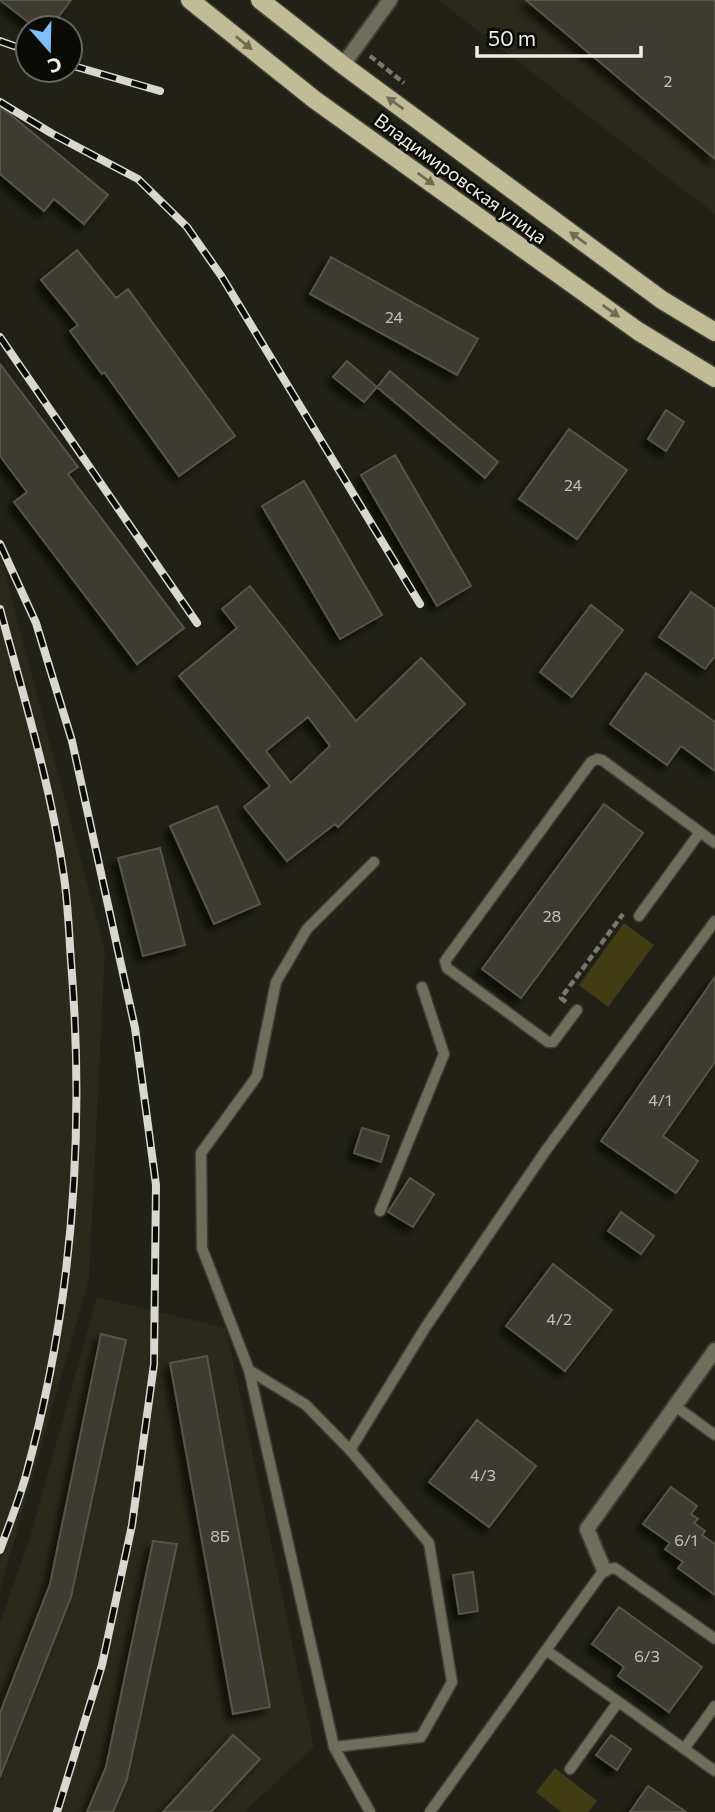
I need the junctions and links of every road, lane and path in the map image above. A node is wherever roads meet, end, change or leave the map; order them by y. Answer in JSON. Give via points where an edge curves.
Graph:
{"nodes":[{"id":1,"x":190,"y":0,"type":"edge"},
{"id":2,"x":260,"y":0,"type":"edge"},
{"id":3,"x":390,"y":0,"type":"edge"},
{"id":4,"x":343,"y":65,"type":"junction"},
{"id":5,"x":715,"y":332,"type":"edge"},
{"id":6,"x":715,"y":378,"type":"edge"},
{"id":7,"x":700,"y":832,"type":"junction"},
{"id":8,"x":715,"y":843,"type":"edge"},
{"id":9,"x":374,"y":862,"type":"dead end"},
{"id":10,"x":639,"y":916,"type":"joint"},
{"id":11,"x":715,"y":921,"type":"edge"},
{"id":12,"x":422,"y":987,"type":"dead end"},
{"id":13,"x":577,"y":1010,"type":"joint"},
{"id":14,"x":380,"y":1211,"type":"dead end"},
{"id":15,"x":715,"y":1350,"type":"edge"},
{"id":16,"x":249,"y":1370,"type":"junction"},
{"id":17,"x":675,"y":1406,"type":"junction"},
{"id":18,"x":715,"y":1435,"type":"edge"},
{"id":19,"x":350,"y":1450,"type":"junction"},
{"id":20,"x":604,"y":1570,"type":"junction"},
{"id":21,"x":715,"y":1639,"type":"edge"},
{"id":22,"x":546,"y":1650,"type":"junction"},
{"id":23,"x":618,"y":1702,"type":"junction"},
{"id":24,"x":715,"y":1706,"type":"edge"},
{"id":25,"x":334,"y":1747,"type":"junction"},
{"id":26,"x":684,"y":1749,"type":"junction"},
{"id":27,"x":570,"y":1769,"type":"dead end"},
{"id":28,"x":715,"y":1771,"type":"edge"},
{"id":29,"x":370,"y":1812,"type":"edge"},
{"id":30,"x":430,"y":1812,"type":"edge"}],
"edges":[{"from":1,"to":6,"type":"main road","name":"Владимировская улица","one_way":true,"via":[[316,100],[638,331]]},
{"from":2,"to":4,"type":"main road","name":"Владимировская улица"},
{"from":3,"to":4,"type":"street"},
{"from":5,"to":4,"type":"main road","name":"Владимировская улица","one_way":true,"via":[[662,300]]},
{"from":7,"to":8,"type":"lane"},
{"from":7,"to":10,"type":"lane"},
{"from":7,"to":13,"type":"lane","via":[[602,760],[591,762],[445,961],[447,968],[550,1043]]},
{"from":9,"to":16,"type":"lane","via":[[307,929],[276,982],[257,1076],[201,1153],[202,1248]]},
{"from":10,"to":13,"type":"path","via":[[628,908],[561,998]]},
{"from":11,"to":19,"type":"lane","via":[[544,1153],[425,1328]]},
{"from":12,"to":14,"type":"lane","via":[[444,1054]]},
{"from":15,"to":17,"type":"street"},
{"from":16,"to":19,"type":"lane","via":[[306,1405]]},
{"from":16,"to":25,"type":"lane"},
{"from":17,"to":18,"type":"lane"},
{"from":17,"to":20,"type":"street","via":[[587,1529]]},
{"from":19,"to":25,"type":"lane","via":[[429,1543],[452,1682],[421,1737]]},
{"from":20,"to":21,"type":"lane","via":[[615,1567]]},
{"from":20,"to":22,"type":"lane"},
{"from":22,"to":23,"type":"lane"},
{"from":22,"to":30,"type":"lane"},
{"from":23,"to":26,"type":"lane"},
{"from":23,"to":27,"type":"lane"},
{"from":24,"to":26,"type":"lane"},
{"from":25,"to":29,"type":"lane"},
{"from":26,"to":28,"type":"lane"}]}
